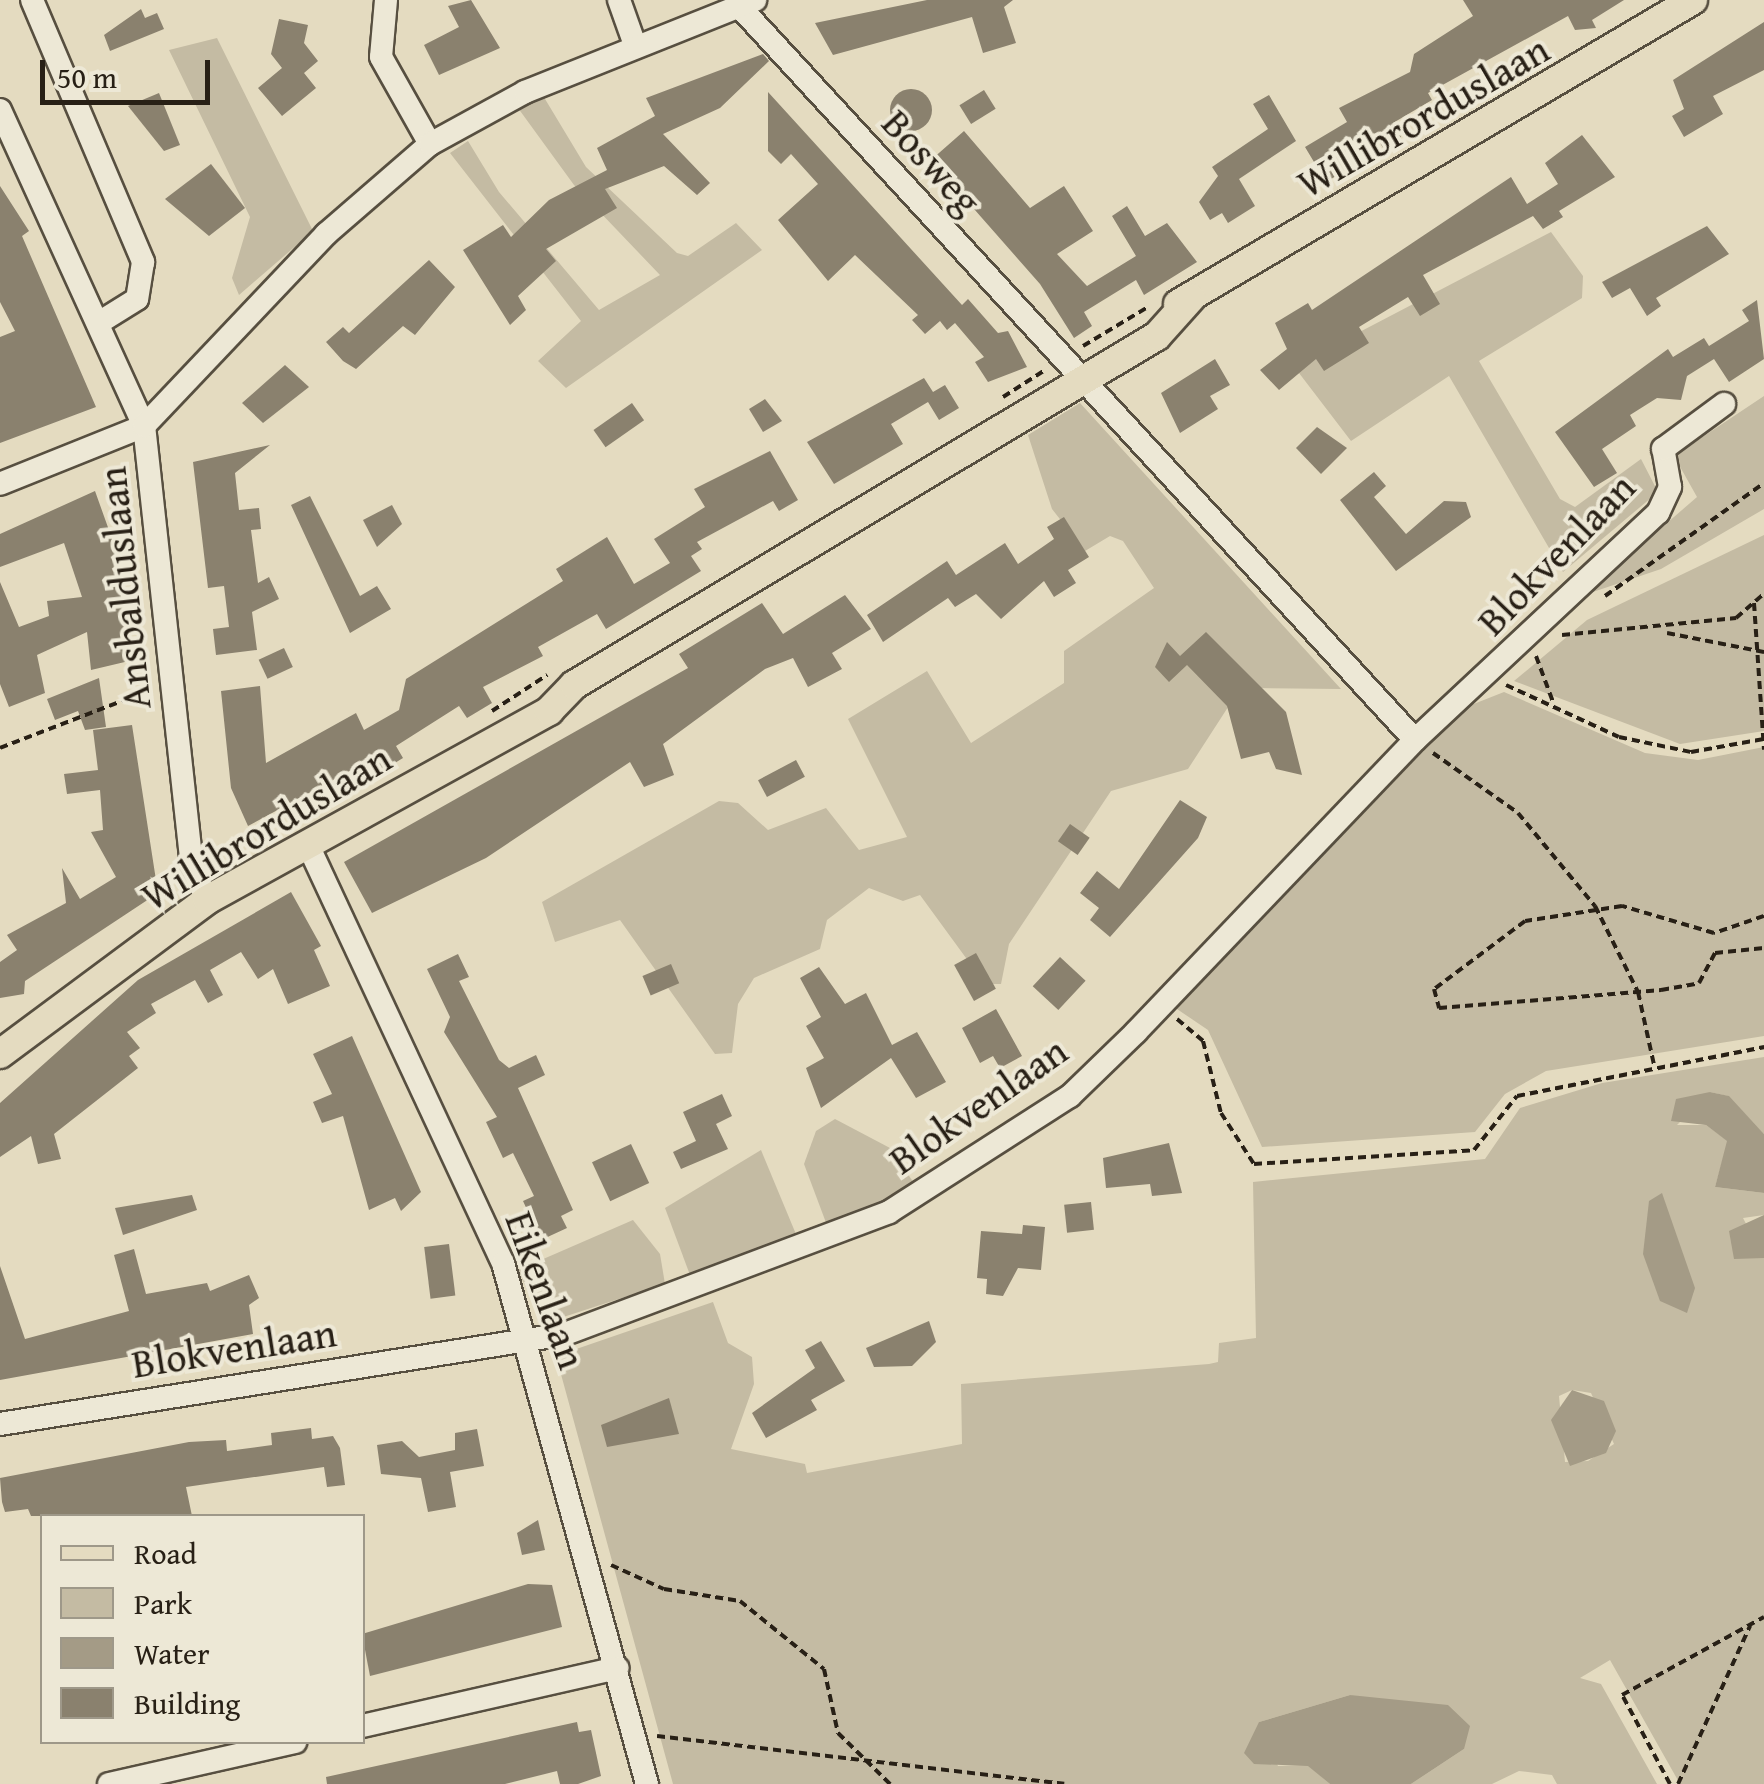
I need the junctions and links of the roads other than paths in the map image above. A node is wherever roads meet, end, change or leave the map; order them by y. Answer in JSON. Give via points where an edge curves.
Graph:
{"nodes":[{"id":1,"x":32,"y":0,"type":"edge"},
{"id":2,"x":386,"y":0,"type":"edge"},
{"id":3,"x":619,"y":0,"type":"edge"},
{"id":4,"x":1693,"y":0,"type":"edge"},
{"id":5,"x":747,"y":3,"type":"edge"},
{"id":6,"x":635,"y":45,"type":"junction"},
{"id":7,"x":1,"y":116,"type":"edge"},
{"id":8,"x":430,"y":144,"type":"junction"},
{"id":9,"x":100,"y":322,"type":"junction"},
{"id":10,"x":1076,"y":376,"type":"junction"},
{"id":11,"x":1724,"y":404,"type":"dead end"},
{"id":12,"x":144,"y":426,"type":"junction"},
{"id":13,"x":0,"y":484,"type":"edge"},
{"id":14,"x":1415,"y":740,"type":"junction"},
{"id":15,"x":308,"y":845,"type":"junction"},
{"id":16,"x":208,"y":900,"type":"junction"},
{"id":17,"x":0,"y":1054,"type":"edge"},
{"id":18,"x":529,"y":1342,"type":"junction"},
{"id":19,"x":0,"y":1424,"type":"edge"},
{"id":20,"x":618,"y":1668,"type":"junction"},
{"id":21,"x":365,"y":1725,"type":"edge"},
{"id":22,"x":289,"y":1744,"type":"edge"},
{"id":23,"x":195,"y":1774,"type":"edge"},
{"id":24,"x":109,"y":1784,"type":"edge"},
{"id":25,"x":647,"y":1784,"type":"edge"}],
"edges":[{"from":1,"to":9,"type":"street","via":[[143,262],[137,299]]},
{"from":2,"to":8,"type":"street","via":[[381,57]]},
{"from":3,"to":6,"type":"street"},
{"from":4,"to":10,"type":"main road","name":"Willibrorduslaan","via":[[1191,298]]},
{"from":5,"to":6,"type":"street","name":"Ansbalduslaan"},
{"from":5,"to":10,"type":"street","name":"Bosweg"},
{"from":6,"to":8,"type":"street","name":"Ansbalduslaan"},
{"from":7,"to":9,"type":"street"},
{"from":8,"to":12,"type":"street","name":"Ansbalduslaan","via":[[326,234]]},
{"from":9,"to":12,"type":"street"},
{"from":10,"to":14,"type":"street","name":"Bosweg"},
{"from":10,"to":15,"type":"main road","name":"Willibrorduslaan","via":[[1004,408],[953,454],[574,686],[548,711]]},
{"from":11,"to":14,"type":"street","name":"Blokvenlaan","via":[[1663,449],[1670,486],[1658,513]]},
{"from":12,"to":13,"type":"street"},
{"from":12,"to":16,"type":"street","name":"Ansbalduslaan","via":[[192,867]]},
{"from":14,"to":18,"type":"street","name":"Blokvenlaan","via":[[1070,1096],[889,1212],[720,1281]]},
{"from":15,"to":16,"type":"main road","name":"Willibrorduslaan"},
{"from":15,"to":18,"type":"street","name":"Eikenlaan","via":[[503,1263]]},
{"from":16,"to":17,"type":"main road","name":"Willibrorduslaan"},
{"from":18,"to":19,"type":"street","name":"Blokvenlaan"},
{"from":18,"to":20,"type":"street","name":"Eikenlaan"},
{"from":20,"to":21,"type":"street"},
{"from":20,"to":25,"type":"street","name":"Eikenlaan"},
{"from":22,"to":23,"type":"street"},
{"from":23,"to":24,"type":"street"}]}
